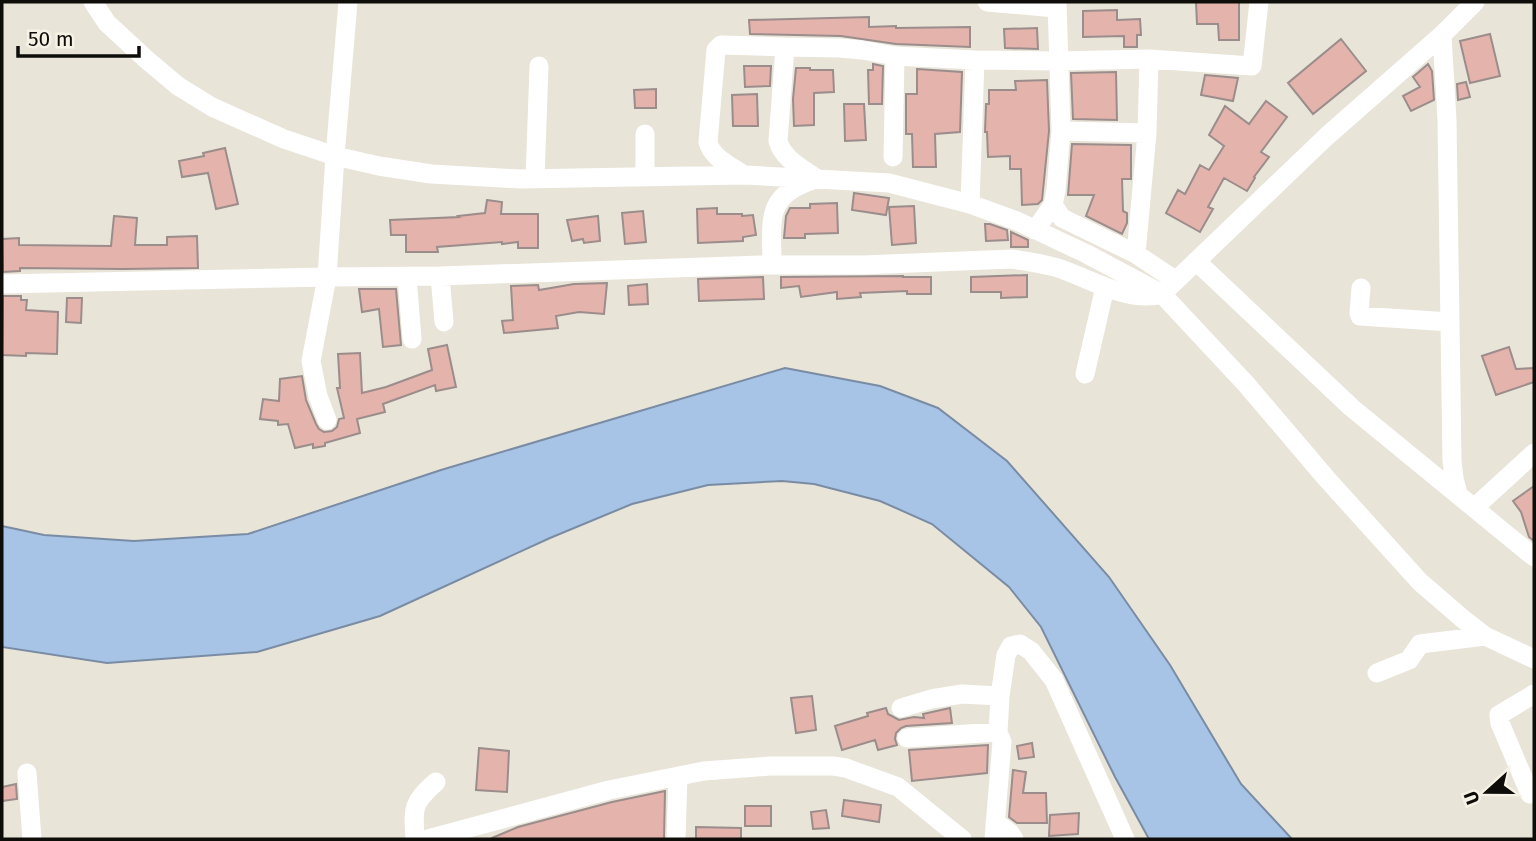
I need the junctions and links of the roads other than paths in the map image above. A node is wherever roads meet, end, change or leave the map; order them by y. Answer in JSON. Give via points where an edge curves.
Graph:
{"nodes":[{"id":1,"x":93,"y":2,"type":"edge"},
{"id":2,"x":348,"y":2,"type":"edge"},
{"id":3,"x":987,"y":2,"type":"edge"},
{"id":4,"x":1259,"y":2,"type":"edge"},
{"id":5,"x":1473,"y":3,"type":"edge"},
{"id":6,"x":1056,"y":5,"type":"edge"},
{"id":7,"x":1442,"y":35,"type":"junction"},
{"id":8,"x":785,"y":47,"type":"junction"},
{"id":9,"x":895,"y":56,"type":"junction"},
{"id":10,"x":1149,"y":59,"type":"junction"},
{"id":11,"x":975,"y":61,"type":"junction"},
{"id":12,"x":1058,"y":61,"type":"junction"},
{"id":13,"x":539,"y":66,"type":"dead end"},
{"id":14,"x":1061,"y":131,"type":"junction"},
{"id":15,"x":1147,"y":133,"type":"junction"},
{"id":16,"x":645,"y":134,"type":"dead end"},
{"id":17,"x":335,"y":156,"type":"junction"},
{"id":18,"x":893,"y":158,"type":"dead end"},
{"id":19,"x":744,"y":175,"type":"junction"},
{"id":20,"x":645,"y":177,"type":"junction"},
{"id":21,"x":817,"y":178,"type":"junction"},
{"id":22,"x":535,"y":179,"type":"junction"},
{"id":23,"x":970,"y":204,"type":"junction"},
{"id":24,"x":1053,"y":205,"type":"junction"},
{"id":25,"x":1035,"y":230,"type":"junction"},
{"id":26,"x":1136,"y":254,"type":"junction"},
{"id":27,"x":1196,"y":261,"type":"junction"},
{"id":28,"x":772,"y":265,"type":"junction"},
{"id":29,"x":327,"y":276,"type":"junction"},
{"id":30,"x":440,"y":276,"type":"junction"},
{"id":31,"x":407,"y":277,"type":"junction"},
{"id":32,"x":2,"y":284,"type":"edge"},
{"id":33,"x":1105,"y":287,"type":"junction"},
{"id":34,"x":1168,"y":287,"type":"junction"},
{"id":35,"x":1361,"y":288,"type":"dead end"},
{"id":36,"x":444,"y":322,"type":"dead end"},
{"id":37,"x":1450,"y":322,"type":"junction"},
{"id":38,"x":412,"y":339,"type":"dead end"},
{"id":39,"x":1085,"y":373,"type":"dead end"},
{"id":40,"x":327,"y":420,"type":"dead end"},
{"id":41,"x":1533,"y":456,"type":"edge"},
{"id":42,"x":1458,"y":494,"type":"junction"},
{"id":43,"x":1474,"y":508,"type":"junction"},
{"id":44,"x":1534,"y":557,"type":"edge"},
{"id":45,"x":1485,"y":636,"type":"junction"},
{"id":46,"x":1534,"y":659,"type":"edge"},
{"id":47,"x":1377,"y":673,"type":"dead end"},
{"id":48,"x":1534,"y":694,"type":"edge"},
{"id":49,"x":1000,"y":696,"type":"junction"},
{"id":50,"x":901,"y":708,"type":"dead end"},
{"id":51,"x":998,"y":732,"type":"junction"},
{"id":52,"x":907,"y":737,"type":"dead end"},
{"id":53,"x":27,"y":773,"type":"dead end"},
{"id":54,"x":678,"y":776,"type":"junction"},
{"id":55,"x":436,"y":782,"type":"dead end"},
{"id":56,"x":1530,"y":794,"type":"dead end"},
{"id":57,"x":994,"y":831,"type":"edge"},
{"id":58,"x":32,"y":839,"type":"edge"},
{"id":59,"x":415,"y":839,"type":"edge"},
{"id":60,"x":434,"y":839,"type":"edge"},
{"id":61,"x":676,"y":839,"type":"edge"},
{"id":62,"x":962,"y":839,"type":"edge"},
{"id":63,"x":1014,"y":839,"type":"edge"},
{"id":64,"x":1125,"y":839,"type":"edge"}],
"edges":[{"from":1,"to":17,"type":"street","via":[[107,23],[178,86],[272,134]]},
{"from":2,"to":17,"type":"street"},
{"from":3,"to":6,"type":"street"},
{"from":4,"to":10,"type":"street","via":[[1252,66]]},
{"from":5,"to":7,"type":"street"},
{"from":6,"to":12,"type":"street"},
{"from":7,"to":27,"type":"street"},
{"from":7,"to":37,"type":"street"},
{"from":8,"to":9,"type":"street"},
{"from":8,"to":19,"type":"street","via":[[721,45],[716,50],[709,148]]},
{"from":8,"to":21,"type":"street","via":[[778,141],[785,156]]},
{"from":9,"to":11,"type":"street"},
{"from":9,"to":18,"type":"street"},
{"from":10,"to":12,"type":"street"},
{"from":10,"to":15,"type":"street"},
{"from":11,"to":12,"type":"street"},
{"from":11,"to":23,"type":"street"},
{"from":12,"to":14,"type":"street"},
{"from":13,"to":22,"type":"street"},
{"from":14,"to":15,"type":"street"},
{"from":14,"to":24,"type":"street"},
{"from":15,"to":26,"type":"street"},
{"from":16,"to":20,"type":"street"},
{"from":17,"to":22,"type":"street","via":[[431,174]]},
{"from":17,"to":29,"type":"street"},
{"from":19,"to":20,"type":"street"},
{"from":19,"to":21,"type":"street"},
{"from":20,"to":22,"type":"street"},
{"from":21,"to":23,"type":"street","via":[[889,183]]},
{"from":21,"to":28,"type":"street","via":[[797,185],[777,204],[772,215]]},
{"from":23,"to":25,"type":"street"},
{"from":24,"to":25,"type":"street"},
{"from":24,"to":26,"type":"street","via":[[1062,218]]},
{"from":25,"to":34,"type":"street"},
{"from":26,"to":34,"type":"street"},
{"from":27,"to":34,"type":"street"},
{"from":27,"to":42,"type":"street","via":[[1352,408]]},
{"from":28,"to":30,"type":"street"},
{"from":28,"to":33,"type":"street","via":[[1012,259],[1060,268]]},
{"from":29,"to":31,"type":"street"},
{"from":29,"to":32,"type":"street"},
{"from":29,"to":40,"type":"street","via":[[311,361]]},
{"from":30,"to":31,"type":"street"},
{"from":30,"to":36,"type":"street"},
{"from":31,"to":38,"type":"street"},
{"from":33,"to":34,"type":"street","via":[[1150,297]]},
{"from":33,"to":39,"type":"street"},
{"from":34,"to":45,"type":"street","via":[[1326,478],[1420,582]]},
{"from":35,"to":37,"type":"street","via":[[1360,316]]},
{"from":37,"to":42,"type":"street","via":[[1452,461]]},
{"from":41,"to":43,"type":"street"},
{"from":42,"to":43,"type":"street"},
{"from":43,"to":44,"type":"street"},
{"from":45,"to":46,"type":"street"},
{"from":45,"to":47,"type":"street","via":[[1420,644],[1409,660]]},
{"from":48,"to":56,"type":"street","via":[[1499,715]]},
{"from":49,"to":50,"type":"street","via":[[961,694]]},
{"from":49,"to":51,"type":"street"},
{"from":49,"to":64,"type":"street","via":[[1006,655],[1011,646],[1020,644],[1054,680]]},
{"from":51,"to":52,"type":"street"},
{"from":51,"to":57,"type":"street","via":[[1002,742]]},
{"from":53,"to":58,"type":"street"},
{"from":54,"to":60,"type":"street","via":[[609,790]]},
{"from":54,"to":61,"type":"street"},
{"from":54,"to":62,"type":"street","via":[[770,766],[846,768],[898,788]]},
{"from":55,"to":59,"type":"street","via":[[416,802]]},
{"from":57,"to":63,"type":"street","via":[[1010,833]]}]}
